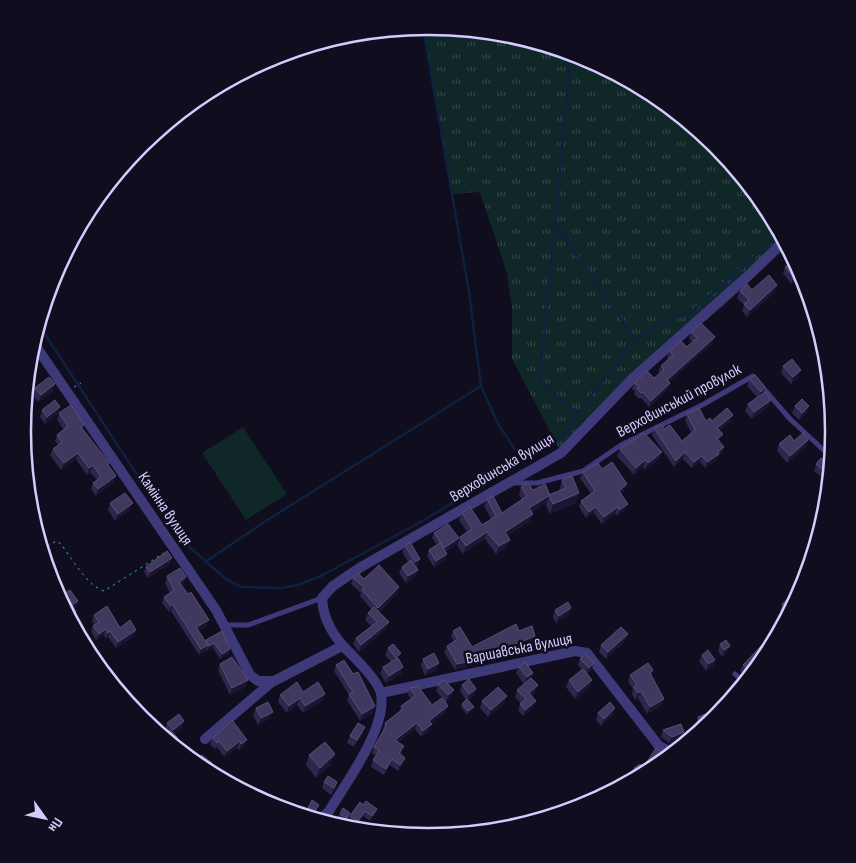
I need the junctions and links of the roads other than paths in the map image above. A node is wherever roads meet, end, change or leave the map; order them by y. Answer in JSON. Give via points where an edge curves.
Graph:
{"nodes":[{"id":1,"x":779,"y":246,"type":"edge"},
{"id":2,"x":40,"y":352,"type":"edge"},
{"id":3,"x":824,"y":451,"type":"edge"},
{"id":4,"x":512,"y":482,"type":"junction"},
{"id":5,"x":322,"y":598,"type":"junction"},
{"id":6,"x":224,"y":625,"type":"junction"},
{"id":7,"x":342,"y":646,"type":"junction"},
{"id":8,"x":735,"y":674,"type":"dead end"},
{"id":9,"x":739,"y":678,"type":"edge"},
{"id":10,"x":274,"y":681,"type":"junction"},
{"id":11,"x":381,"y":693,"type":"junction"},
{"id":12,"x":205,"y":739,"type":"dead end"},
{"id":13,"x":665,"y":749,"type":"edge"},
{"id":14,"x":325,"y":815,"type":"edge"}],
"edges":[{"from":1,"to":4,"type":"street","name":"Верховинська вулиця","via":[[633,378],[561,453]]},
{"from":2,"to":6,"type":"street","name":"Камінна вулиця"},
{"from":3,"to":4,"type":"lane","name":"Верховинський провулок","via":[[790,419],[753,376],[622,445],[582,471],[537,483]]},
{"from":4,"to":5,"type":"street","name":"Верховинська вулиця","via":[[361,567]]},
{"from":5,"to":6,"type":"lane","via":[[248,625]]},
{"from":5,"to":7,"type":"street","via":[[326,622]]},
{"from":6,"to":10,"type":"street","name":"Камінна вулиця","via":[[250,675],[258,681]]},
{"from":7,"to":10,"type":"street"},
{"from":7,"to":11,"type":"street","via":[[362,665]]},
{"from":8,"to":9,"type":"lane"},
{"from":10,"to":12,"type":"street"},
{"from":11,"to":13,"type":"street","name":"Варшавська вулиця","via":[[575,651],[587,653],[659,746]]},
{"from":11,"to":14,"type":"street","via":[[379,715],[372,735]]}]}
